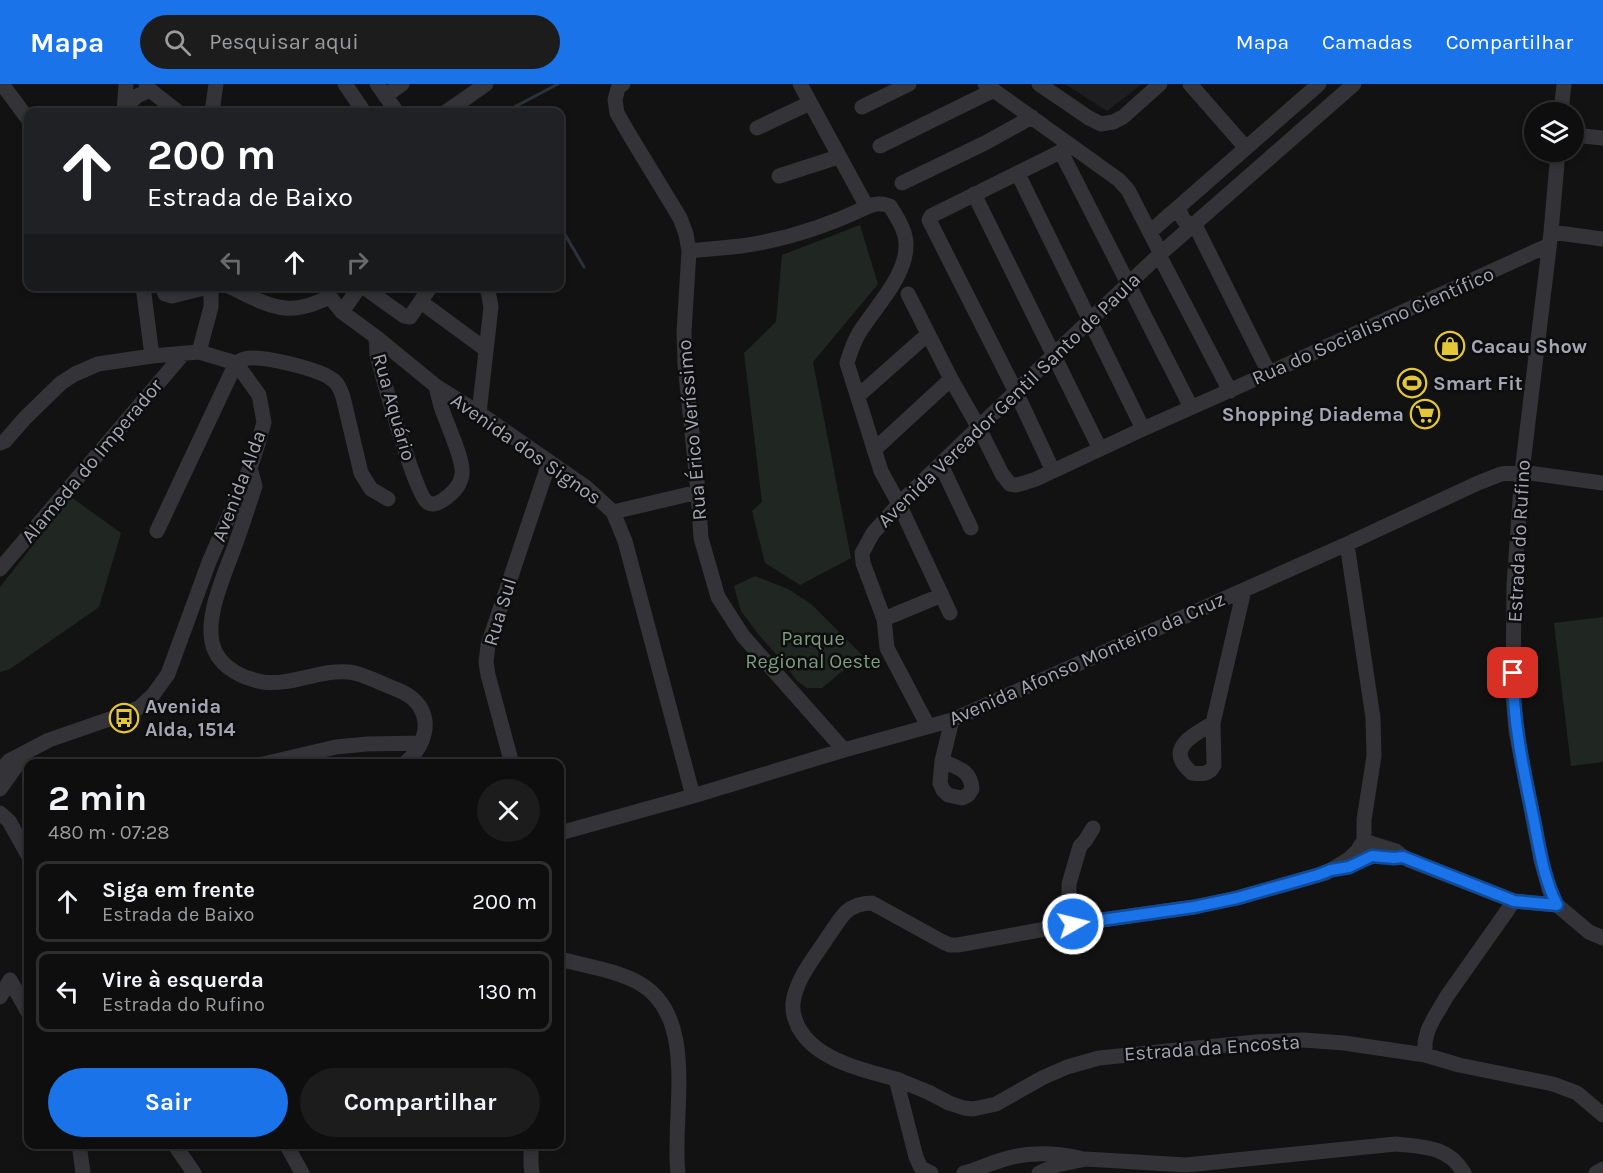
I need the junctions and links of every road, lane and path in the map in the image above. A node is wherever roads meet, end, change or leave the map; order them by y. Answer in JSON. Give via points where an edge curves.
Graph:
{"nodes":[{"id":1,"x":2,"y":84,"type":"edge"},
{"id":2,"x":126,"y":84,"type":"edge"},
{"id":3,"x":216,"y":84,"type":"edge"},
{"id":4,"x":345,"y":84,"type":"edge"},
{"id":5,"x":402,"y":84,"type":"edge"},
{"id":6,"x":486,"y":84,"type":"edge"},
{"id":7,"x":623,"y":84,"type":"edge"},
{"id":8,"x":800,"y":84,"type":"edge"},
{"id":9,"x":909,"y":84,"type":"edge"},
{"id":10,"x":1039,"y":84,"type":"edge"},
{"id":11,"x":1160,"y":84,"type":"edge"},
{"id":12,"x":1190,"y":84,"type":"edge"},
{"id":13,"x":1319,"y":84,"type":"edge"},
{"id":14,"x":1354,"y":84,"type":"edge"},
{"id":15,"x":1564,"y":84,"type":"edge"},
{"id":16,"x":148,"y":87,"type":"edge"},
{"id":17,"x":989,"y":87,"type":"edge"},
{"id":18,"x":381,"y":90,"type":"edge"},
{"id":19,"x":1562,"y":102,"type":"edge"},
{"id":20,"x":810,"y":103,"type":"junction"},
{"id":21,"x":212,"y":107,"type":"edge"},
{"id":22,"x":862,"y":107,"type":"dead end"},
{"id":23,"x":124,"y":108,"type":"edge"},
{"id":24,"x":126,"y":108,"type":"edge"},
{"id":25,"x":173,"y":108,"type":"edge"},
{"id":26,"x":361,"y":108,"type":"edge"},
{"id":27,"x":395,"y":108,"type":"edge"},
{"id":28,"x":452,"y":108,"type":"edge"},
{"id":29,"x":24,"y":114,"type":"edge"},
{"id":30,"x":1032,"y":117,"type":"junction"},
{"id":31,"x":757,"y":128,"type":"dead end"},
{"id":32,"x":1584,"y":136,"type":"edge"},
{"id":33,"x":1603,"y":138,"type":"edge"},
{"id":34,"x":880,"y":146,"type":"dead end"},
{"id":35,"x":1066,"y":149,"type":"junction"},
{"id":36,"x":1240,"y":153,"type":"junction"},
{"id":37,"x":838,"y":157,"type":"junction"},
{"id":38,"x":1557,"y":162,"type":"edge"},
{"id":39,"x":1217,"y":173,"type":"junction"},
{"id":40,"x":1018,"y":174,"type":"junction"},
{"id":41,"x":779,"y":176,"type":"dead end"},
{"id":42,"x":1249,"y":176,"type":"junction"},
{"id":43,"x":902,"y":183,"type":"dead end"},
{"id":44,"x":1232,"y":192,"type":"junction"},
{"id":45,"x":974,"y":194,"type":"junction"},
{"id":46,"x":1180,"y":206,"type":"junction"},
{"id":47,"x":867,"y":207,"type":"junction"},
{"id":48,"x":1195,"y":225,"type":"junction"},
{"id":49,"x":1150,"y":232,"type":"junction"},
{"id":50,"x":1550,"y":239,"type":"junction"},
{"id":51,"x":1603,"y":239,"type":"edge"},
{"id":52,"x":689,"y":251,"type":"junction"},
{"id":53,"x":1160,"y":255,"type":"junction"},
{"id":54,"x":1128,"y":284,"type":"junction"},
{"id":55,"x":144,"y":291,"type":"edge"},
{"id":56,"x":164,"y":291,"type":"edge"},
{"id":57,"x":194,"y":291,"type":"edge"},
{"id":58,"x":212,"y":291,"type":"edge"},
{"id":59,"x":239,"y":291,"type":"edge"},
{"id":60,"x":357,"y":291,"type":"edge"},
{"id":61,"x":368,"y":291,"type":"edge"},
{"id":62,"x":428,"y":291,"type":"edge"},
{"id":63,"x":488,"y":291,"type":"edge"},
{"id":64,"x":328,"y":292,"type":"edge"},
{"id":65,"x":908,"y":294,"type":"dead end"},
{"id":66,"x":421,"y":302,"type":"junction"},
{"id":67,"x":342,"y":312,"type":"junction"},
{"id":68,"x":1090,"y":320,"type":"junction"},
{"id":69,"x":928,"y":334,"type":"junction"},
{"id":70,"x":376,"y":337,"type":"junction"},
{"id":71,"x":485,"y":349,"type":"junction"},
{"id":72,"x":191,"y":353,"type":"junction"},
{"id":73,"x":1054,"y":355,"type":"junction"},
{"id":74,"x":152,"y":356,"type":"junction"},
{"id":75,"x":236,"y":363,"type":"junction"},
{"id":76,"x":1269,"y":373,"type":"junction"},
{"id":77,"x":951,"y":380,"type":"junction"},
{"id":78,"x":436,"y":386,"type":"junction"},
{"id":79,"x":1230,"y":391,"type":"junction"},
{"id":80,"x":1016,"y":392,"type":"junction"},
{"id":81,"x":858,"y":396,"type":"junction"},
{"id":82,"x":1191,"y":407,"type":"junction"},
{"id":83,"x":479,"y":413,"type":"junction"},
{"id":84,"x":979,"y":428,"type":"junction"},
{"id":85,"x":1143,"y":429,"type":"junction"},
{"id":86,"x":2,"y":444,"type":"edge"},
{"id":87,"x":1100,"y":449,"type":"junction"},
{"id":88,"x":874,"y":450,"type":"junction"},
{"id":89,"x":549,"y":463,"type":"junction"},
{"id":90,"x":941,"y":465,"type":"junction"},
{"id":91,"x":250,"y":468,"type":"junction"},
{"id":92,"x":1053,"y":471,"type":"junction"},
{"id":93,"x":1522,"y":472,"type":"junction"},
{"id":94,"x":1603,"y":483,"type":"edge"},
{"id":95,"x":698,"y":492,"type":"junction"},
{"id":96,"x":387,"y":499,"type":"dead end"},
{"id":97,"x":899,"y":504,"type":"junction"},
{"id":98,"x":613,"y":512,"type":"junction"},
{"id":99,"x":971,"y":528,"type":"dead end"},
{"id":100,"x":157,"y":531,"type":"dead end"},
{"id":101,"x":1347,"y":544,"type":"junction"},
{"id":102,"x":0,"y":569,"type":"edge"},
{"id":103,"x":1244,"y":590,"type":"junction"},
{"id":104,"x":942,"y":595,"type":"junction"},
{"id":105,"x":950,"y":613,"type":"dead end"},
{"id":106,"x":884,"y":619,"type":"junction"},
{"id":107,"x":951,"y":720,"type":"junction"},
{"id":108,"x":1213,"y":723,"type":"dead end"},
{"id":109,"x":928,"y":726,"type":"junction"},
{"id":110,"x":421,"y":743,"type":"junction"},
{"id":111,"x":844,"y":750,"type":"junction"},
{"id":112,"x":25,"y":753,"type":"junction"},
{"id":113,"x":284,"y":759,"type":"edge"},
{"id":114,"x":409,"y":759,"type":"edge"},
{"id":115,"x":511,"y":759,"type":"edge"},
{"id":116,"x":942,"y":761,"type":"dead end"},
{"id":117,"x":0,"y":771,"type":"edge"},
{"id":118,"x":1,"y":788,"type":"edge"},
{"id":119,"x":693,"y":796,"type":"junction"},
{"id":120,"x":4,"y":817,"type":"edge"},
{"id":121,"x":1094,"y":828,"type":"dead end"},
{"id":122,"x":564,"y":832,"type":"edge"},
{"id":123,"x":24,"y":849,"type":"edge"},
{"id":124,"x":1366,"y":850,"type":"junction"},
{"id":125,"x":1514,"y":901,"type":"junction"},
{"id":126,"x":1557,"y":905,"type":"junction"},
{"id":127,"x":1073,"y":924,"type":"junction"},
{"id":128,"x":1603,"y":938,"type":"edge"},
{"id":129,"x":564,"y":960,"type":"edge"},
{"id":130,"x":0,"y":997,"type":"edge"},
{"id":131,"x":24,"y":1005,"type":"edge"},
{"id":132,"x":1425,"y":1055,"type":"junction"},
{"id":133,"x":896,"y":1079,"type":"junction"},
{"id":134,"x":1603,"y":1115,"type":"edge"},
{"id":135,"x":80,"y":1149,"type":"edge"},
{"id":136,"x":177,"y":1149,"type":"edge"},
{"id":137,"x":289,"y":1149,"type":"edge"},
{"id":138,"x":531,"y":1149,"type":"edge"},
{"id":139,"x":1086,"y":1160,"type":"junction"},
{"id":140,"x":1603,"y":1169,"type":"edge"},
{"id":141,"x":83,"y":1173,"type":"edge"},
{"id":142,"x":194,"y":1173,"type":"edge"},
{"id":143,"x":302,"y":1173,"type":"edge"},
{"id":144,"x":532,"y":1173,"type":"edge"},
{"id":145,"x":678,"y":1173,"type":"edge"},
{"id":146,"x":931,"y":1173,"type":"edge"},
{"id":147,"x":964,"y":1173,"type":"edge"},
{"id":148,"x":1040,"y":1173,"type":"edge"},
{"id":149,"x":1464,"y":1173,"type":"edge"},
{"id":150,"x":1596,"y":1173,"type":"edge"}],
"edges":[{"from":1,"to":29,"type":"street"},
{"from":2,"to":23,"type":"street"},
{"from":3,"to":21,"type":"street"},
{"from":4,"to":26,"type":"street"},
{"from":5,"to":18,"type":"street"},
{"from":6,"to":28,"type":"street"},
{"from":7,"to":52,"type":"street","name":"Rua Érico Veríssimo","via":[[615,100],[617,113],[680,219]]},
{"from":8,"to":20,"type":"street"},
{"from":9,"to":22,"type":"street"},
{"from":10,"to":11,"type":"street","via":[[1101,124],[1123,117]]},
{"from":12,"to":36,"type":"street"},
{"from":13,"to":36,"type":"street"},
{"from":14,"to":42,"type":"street","name":"Avenida Vereador Gentil Santo de Paula"},
{"from":15,"to":19,"type":"street"},
{"from":16,"to":24,"type":"street"},
{"from":16,"to":25,"type":"street"},
{"from":17,"to":30,"type":"street"},
{"from":17,"to":34,"type":"street"},
{"from":18,"to":27,"type":"street"},
{"from":20,"to":31,"type":"street"},
{"from":20,"to":37,"type":"street"},
{"from":30,"to":35,"type":"street"},
{"from":30,"to":43,"type":"street"},
{"from":32,"to":33,"type":"street"},
{"from":35,"to":40,"type":"street"},
{"from":35,"to":49,"type":"street","via":[[1119,180]]},
{"from":35,"to":54,"type":"street"},
{"from":36,"to":39,"type":"street"},
{"from":36,"to":42,"type":"street","via":[[1240,170]]},
{"from":37,"to":41,"type":"street"},
{"from":37,"to":47,"type":"street"},
{"from":38,"to":50,"type":"street","name":"Estrada do Rufino"},
{"from":39,"to":44,"type":"street","via":[[1228,181]]},
{"from":39,"to":46,"type":"street"},
{"from":40,"to":45,"type":"street"},
{"from":40,"to":68,"type":"street"},
{"from":42,"to":44,"type":"street","name":"Avenida Vereador Gentil Santo de Paula"},
{"from":44,"to":48,"type":"street","name":"Avenida Vereador Gentil Santo de Paula"},
{"from":45,"to":73,"type":"street"},
{"from":45,"to":80,"type":"street","via":[[929,220]]},
{"from":46,"to":48,"type":"street","via":[[1183,219]]},
{"from":46,"to":49,"type":"street"},
{"from":47,"to":52,"type":"street","via":[[830,224],[785,237]]},
{"from":47,"to":81,"type":"street","via":[[882,203],[890,206],[906,243],[898,276],[850,352],[847,363]]},
{"from":48,"to":53,"type":"street","name":"Avenida Vereador Gentil Santo de Paula"},
{"from":48,"to":76,"type":"street"},
{"from":49,"to":53,"type":"street"},
{"from":50,"to":51,"type":"street"},
{"from":50,"to":76,"type":"street","name":"Rua do Socialismo Científico"},
{"from":50,"to":93,"type":"street","name":"Estrada do Rufino"},
{"from":52,"to":95,"type":"street","name":"Rua Érico Veríssimo","via":[[685,364]]},
{"from":53,"to":54,"type":"street","name":"Avenida Vereador Gentil Santo de Paula"},
{"from":53,"to":79,"type":"street"},
{"from":54,"to":68,"type":"street","name":"Avenida Vereador Gentil Santo de Paula"},
{"from":54,"to":82,"type":"street"},
{"from":55,"to":74,"type":"street"},
{"from":56,"to":57,"type":"street","via":[[172,296]]},
{"from":58,"to":72,"type":"street","via":[[211,307]]},
{"from":59,"to":64,"type":"street","via":[[285,309],[312,305]]},
{"from":60,"to":67,"type":"street"},
{"from":61,"to":66,"type":"street","via":[[404,316],[410,317]]},
{"from":62,"to":66,"type":"street"},
{"from":63,"to":71,"type":"street","via":[[491,307]]},
{"from":64,"to":67,"type":"street","name":"Avenida dos Signos"},
{"from":65,"to":69,"type":"street"},
{"from":66,"to":71,"type":"street"},
{"from":67,"to":70,"type":"street","name":"Avenida dos Signos"},
{"from":68,"to":73,"type":"street","name":"Avenida Vereador Gentil Santo de Paula"},
{"from":68,"to":85,"type":"street"},
{"from":69,"to":77,"type":"street"},
{"from":69,"to":81,"type":"street"},
{"from":70,"to":78,"type":"street","name":"Avenida dos Signos"},
{"from":70,"to":78,"type":"street","name":"Rua Aquário","via":[[377,354],[414,477],[422,497],[432,504],[446,498],[458,485],[462,473]]},
{"from":71,"to":83,"type":"street"},
{"from":72,"to":74,"type":"street"},
{"from":72,"to":75,"type":"street"},
{"from":72,"to":102,"type":"street","name":"Alameda do Imperador"},
{"from":73,"to":80,"type":"street","name":"Avenida Vereador Gentil Santo de Paula"},
{"from":73,"to":87,"type":"street"},
{"from":74,"to":86,"type":"street","via":[[98,364],[75,374],[49,393]]},
{"from":75,"to":91,"type":"street","name":"Avenida Alda","via":[[259,395],[264,422]]},
{"from":75,"to":96,"type":"street","via":[[268,359],[331,378],[340,389],[361,473],[368,486]]},
{"from":75,"to":100,"type":"street"},
{"from":76,"to":79,"type":"street","name":"Rua do Socialismo Científico"},
{"from":77,"to":84,"type":"street"},
{"from":77,"to":88,"type":"street"},
{"from":78,"to":83,"type":"street","name":"Avenida dos Signos"},
{"from":79,"to":82,"type":"street","name":"Rua do Socialismo Científico"},
{"from":80,"to":84,"type":"street","name":"Avenida Vereador Gentil Santo de Paula"},
{"from":80,"to":92,"type":"street"},
{"from":81,"to":88,"type":"street"},
{"from":82,"to":85,"type":"street","name":"Rua do Socialismo Científico"},
{"from":83,"to":89,"type":"street","name":"Avenida dos Signos"},
{"from":84,"to":90,"type":"street","name":"Avenida Vereador Gentil Santo de Paula"},
{"from":84,"to":92,"type":"street","name":"Rua do Socialismo Científico","via":[[1010,484]]},
{"from":85,"to":87,"type":"street","name":"Rua do Socialismo Científico"},
{"from":87,"to":92,"type":"street","name":"Rua do Socialismo Científico"},
{"from":88,"to":97,"type":"street"},
{"from":89,"to":98,"type":"street","name":"Avenida dos Signos","via":[[587,488]]},
{"from":89,"to":115,"type":"street","name":"Rua Sul","via":[[488,645],[488,675]]},
{"from":90,"to":97,"type":"street","name":"Avenida Vereador Gentil Santo de Paula"},
{"from":90,"to":99,"type":"street"},
{"from":91,"to":110,"type":"street","via":[[255,486],[216,599],[211,637],[215,652],[228,668],[246,678],[285,681],[348,672],[410,696],[424,716]]},
{"from":91,"to":112,"type":"street","name":"Avenida Alda","via":[[209,562],[168,674],[153,695],[130,712],[49,740]]},
{"from":93,"to":94,"type":"street","name":"Avenida Afonso Monteiro da Cruz"},
{"from":93,"to":101,"type":"street","name":"Avenida Afonso Monteiro da Cruz","via":[[1501,474],[1478,483]]},
{"from":93,"to":126,"type":"street","name":"Estrada do Rufino","via":[[1514,585],[1513,695],[1516,731],[1541,860]]},
{"from":95,"to":98,"type":"street"},
{"from":95,"to":111,"type":"street","name":"Rua Érico Veríssimo","via":[[701,538],[718,597],[743,636]]},
{"from":97,"to":104,"type":"street"},
{"from":97,"to":106,"type":"street","name":"Avenida Vereador Gentil Santo de Paula","via":[[873,533],[862,553]]},
{"from":98,"to":119,"type":"street","name":"Avenida dos Signos","via":[[625,541]]},
{"from":101,"to":103,"type":"street","name":"Avenida Afonso Monteiro da Cruz"},
{"from":101,"to":124,"type":"street","via":[[1373,718],[1374,756],[1364,820]]},
{"from":103,"to":107,"type":"street","name":"Avenida Afonso Monteiro da Cruz"},
{"from":103,"to":108,"type":"street"},
{"from":104,"to":105,"type":"street"},
{"from":104,"to":106,"type":"street"},
{"from":106,"to":109,"type":"street","name":"Avenida Vereador Gentil Santo de Paula","via":[[887,648]]},
{"from":107,"to":109,"type":"street","name":"Avenida Afonso Monteiro da Cruz"},
{"from":107,"to":116,"type":"street"},
{"from":109,"to":111,"type":"street","name":"Avenida Afonso Monteiro da Cruz"},
{"from":110,"to":113,"type":"street","via":[[336,747]]},
{"from":110,"to":114,"type":"street"},
{"from":111,"to":119,"type":"street","name":"Avenida Afonso Monteiro da Cruz"},
{"from":112,"to":117,"type":"street","name":"Avenida Alda"},
{"from":112,"to":118,"type":"street","name":"Avenida Alda"},
{"from":118,"to":120,"type":"street","name":"Avenida Alda"},
{"from":119,"to":122,"type":"street","name":"Avenida Afonso Monteiro da Cruz"},
{"from":120,"to":123,"type":"street","name":"Avenida Alda"},
{"from":121,"to":127,"type":"street","via":[[1080,846],[1069,884]]},
{"from":124,"to":125,"type":"street","via":[[1403,857]]},
{"from":124,"to":127,"type":"street","name":"Estrada da Encosta","via":[[1318,875],[1215,903]]},
{"from":125,"to":126,"type":"street"},
{"from":125,"to":132,"type":"street","via":[[1434,1018],[1425,1042]]},
{"from":126,"to":128,"type":"street","name":"Estrada do Rufino","via":[[1589,932]]},
{"from":127,"to":133,"type":"street","name":"Estrada da Encosta","via":[[950,945],[872,903],[862,903],[846,912],[804,972],[792,1005],[795,1019],[810,1043],[828,1055],[851,1067]]},
{"from":129,"to":145,"type":"street","via":[[640,983],[668,1012],[678,1056]]},
{"from":130,"to":131,"type":"street","via":[[10,980]]},
{"from":132,"to":133,"type":"street","name":"Estrada da Encosta","via":[[1303,1040],[1099,1058],[1042,1078],[996,1104],[973,1109],[949,1103]]},
{"from":132,"to":134,"type":"street","name":"Estrada da Encosta","via":[[1553,1084],[1577,1093]]},
{"from":133,"to":146,"type":"street","via":[[916,1157],[921,1168]]},
{"from":135,"to":141,"type":"street"},
{"from":136,"to":142,"type":"street"},
{"from":137,"to":143,"type":"street"},
{"from":138,"to":144,"type":"street"},
{"from":139,"to":147,"type":"street","via":[[1062,1154],[1027,1155]]},
{"from":139,"to":148,"type":"street"},
{"from":139,"to":149,"type":"street","via":[[1186,1165],[1396,1144],[1443,1152]]},
{"from":140,"to":150,"type":"street"}]}
